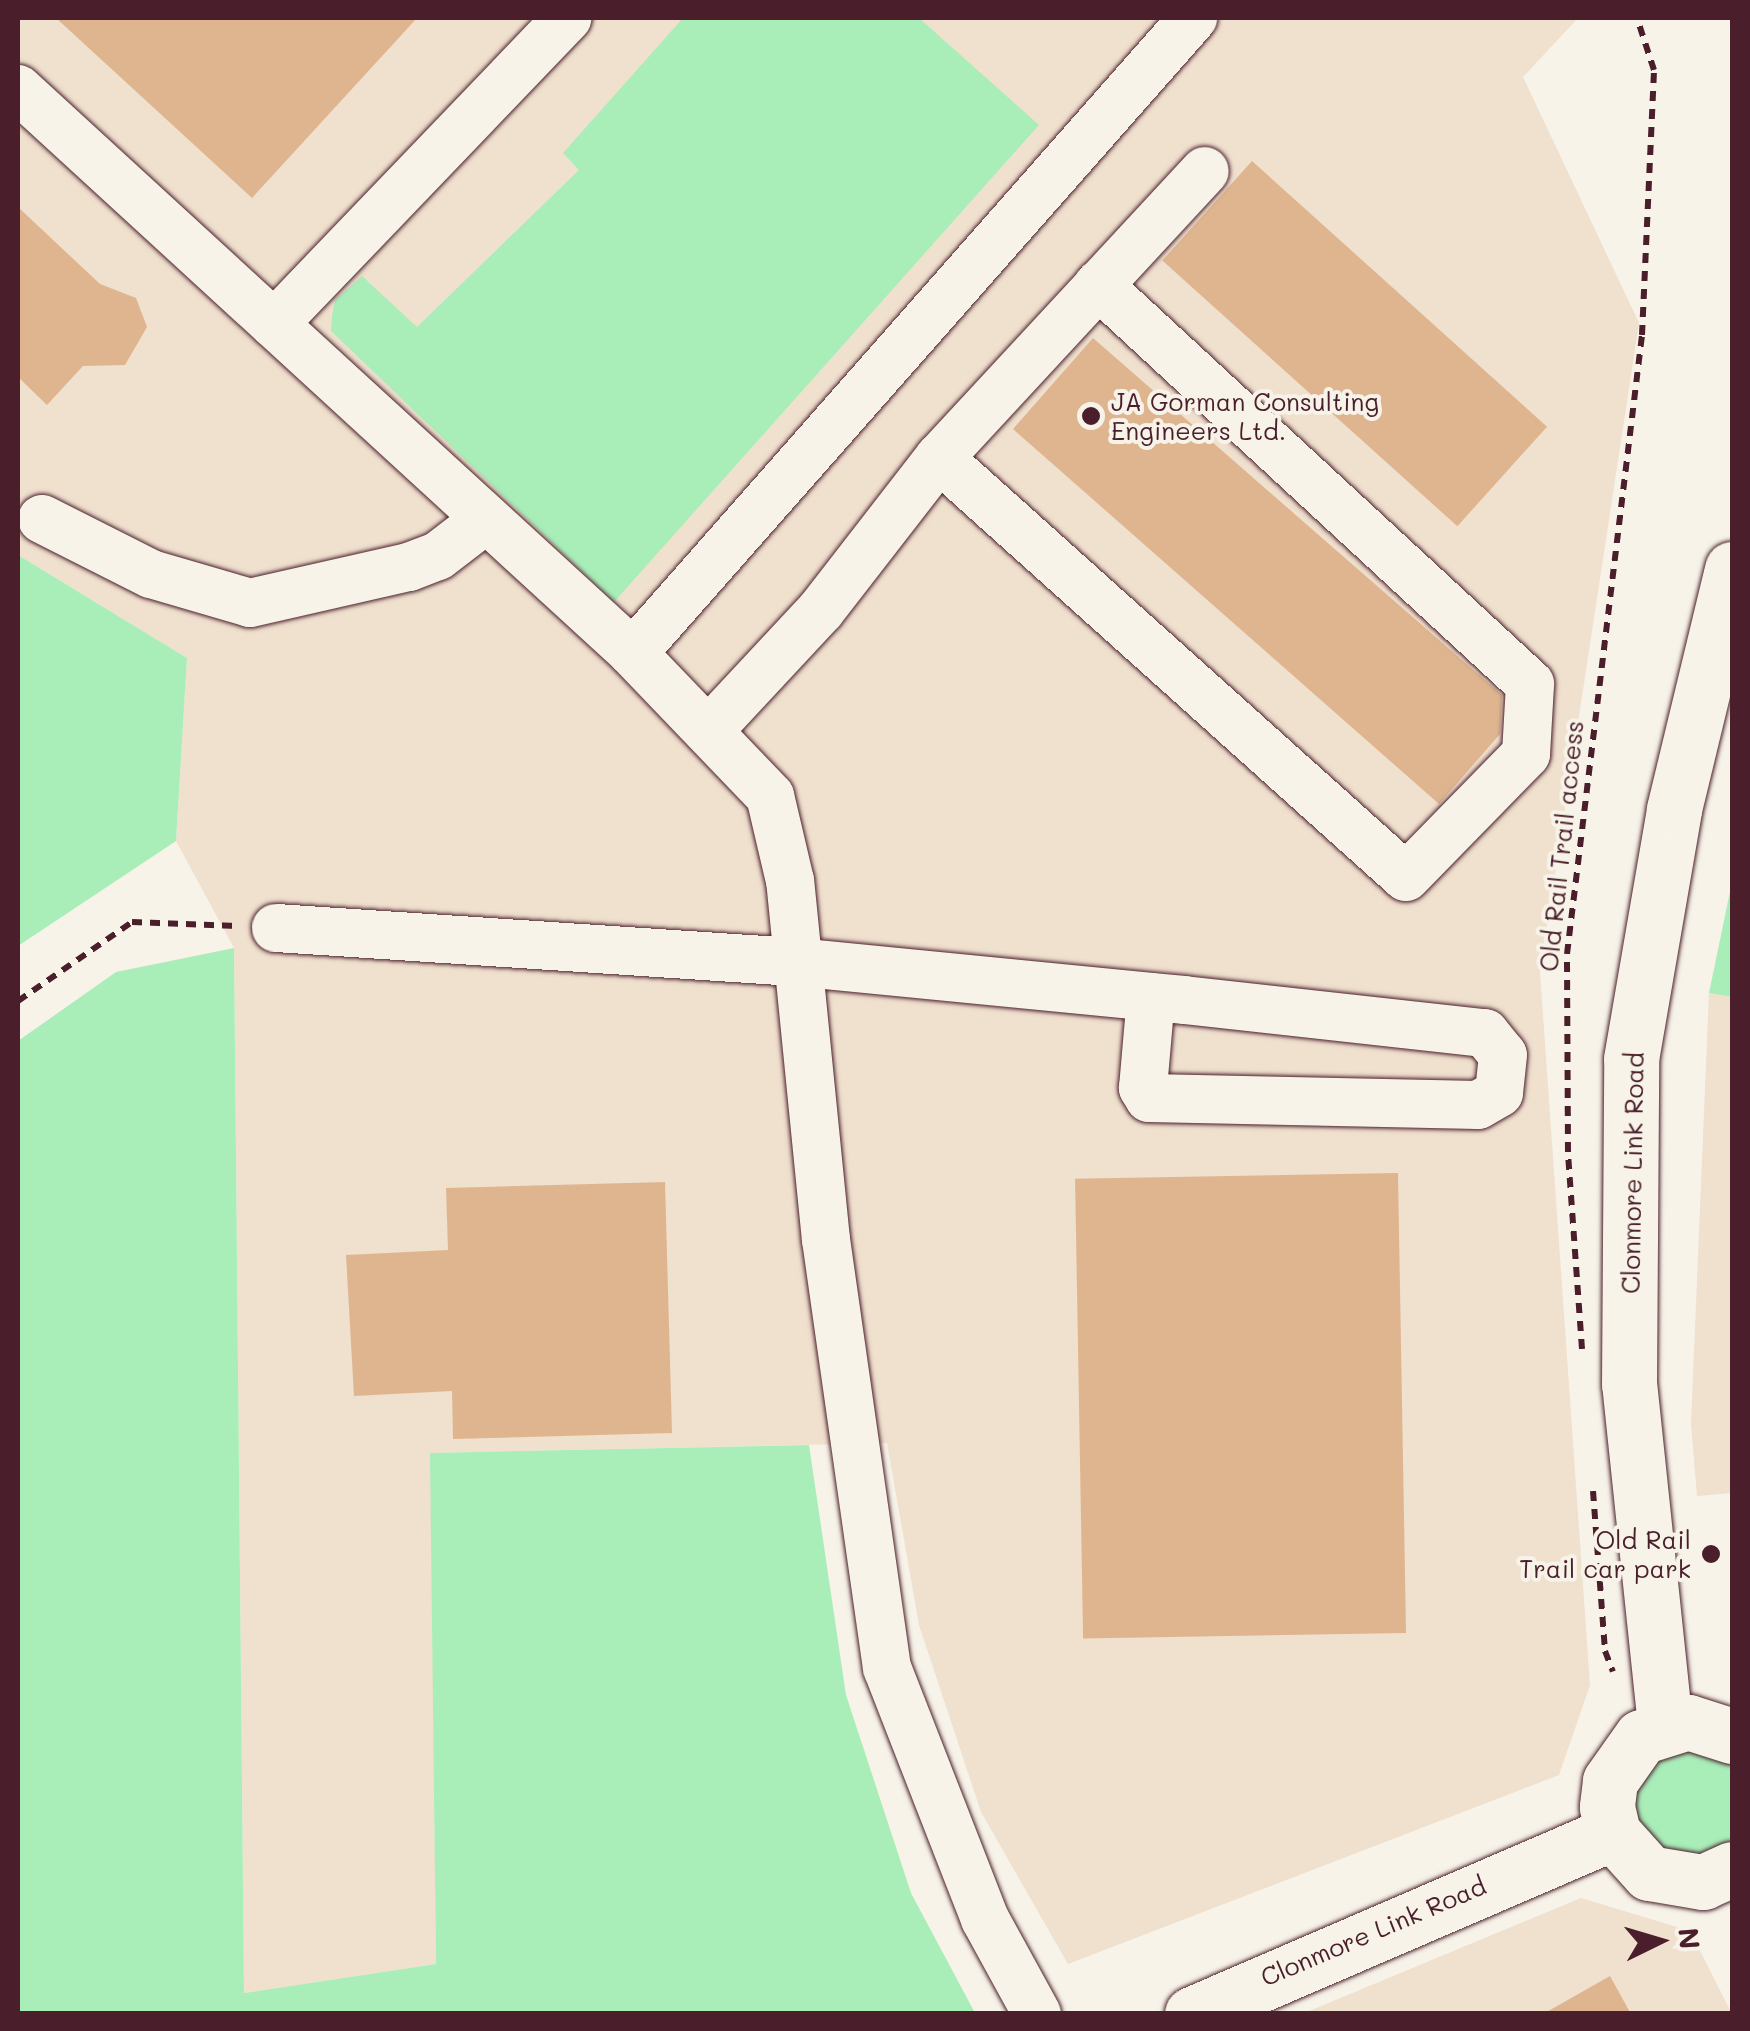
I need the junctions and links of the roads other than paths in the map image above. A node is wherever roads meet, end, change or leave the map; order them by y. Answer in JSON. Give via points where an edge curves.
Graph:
{"nodes":[{"id":1,"x":567,"y":18,"type":"edge"},
{"id":2,"x":1193,"y":18,"type":"edge"},
{"id":3,"x":18,"y":89,"type":"edge"},
{"id":4,"x":1205,"y":170,"type":"dead end"},
{"id":5,"x":1098,"y":285,"type":"junction"},
{"id":6,"x":274,"y":324,"type":"junction"},
{"id":7,"x":939,"y":458,"type":"junction"},
{"id":8,"x":42,"y":519,"type":"dead end"},
{"id":9,"x":486,"y":519,"type":"junction"},
{"id":10,"x":1732,"y":570,"type":"edge"},
{"id":11,"x":633,"y":653,"type":"junction"},
{"id":12,"x":710,"y":728,"type":"junction"},
{"id":13,"x":276,"y":928,"type":"road end"},
{"id":14,"x":796,"y":962,"type":"junction"},
{"id":15,"x":1150,"y":997,"type":"junction"},
{"id":16,"x":1653,"y":1732,"type":"junction"},
{"id":17,"x":1732,"y":1736,"type":"edge"},
{"id":18,"x":1613,"y":1833,"type":"junction"},
{"id":19,"x":1731,"y":1874,"type":"edge"},
{"id":20,"x":1266,"y":1998,"type":"edge"},
{"id":21,"x":1037,"y":2014,"type":"edge"},
{"id":22,"x":1192,"y":2014,"type":"edge"}],
"edges":[{"from":1,"to":6,"type":"street"},
{"from":2,"to":11,"type":"street"},
{"from":3,"to":6,"type":"street"},
{"from":4,"to":5,"type":"street"},
{"from":5,"to":7,"type":"street"},
{"from":5,"to":7,"type":"street","via":[[1530,684],[1526,754],[1406,877]]},
{"from":6,"to":9,"type":"street"},
{"from":7,"to":12,"type":"street","via":[[821,610]]},
{"from":8,"to":9,"type":"street","via":[[152,574],[250,603],[409,567],[438,556]]},
{"from":9,"to":11,"type":"street"},
{"from":10,"to":16,"type":"main road","name":"Clonmore Link Road","via":[[1674,809],[1631,1059],[1628,1384]]},
{"from":11,"to":12,"type":"street"},
{"from":12,"to":14,"type":"street","via":[[770,796],[790,881]]},
{"from":13,"to":14,"type":"street"},
{"from":14,"to":15,"type":"street"},
{"from":14,"to":21,"type":"street","via":[[854,1468],[887,1668],[947,1832]]},
{"from":15,"to":15,"type":"street","via":[[1485,1034],[1503,1055],[1499,1094],[1478,1106],[1150,1098],[1143,1088]]},
{"from":16,"to":17,"type":"main road","via":[[1710,1725]]},
{"from":16,"to":18,"type":"main road","via":[[1610,1781]]},
{"from":18,"to":19,"type":"main road","via":[[1628,1856],[1675,1882]]},
{"from":18,"to":20,"type":"main road","name":"Clonmore Link Road"},
{"from":20,"to":22,"type":"main road","name":"Clonmore Link Road"}]}
